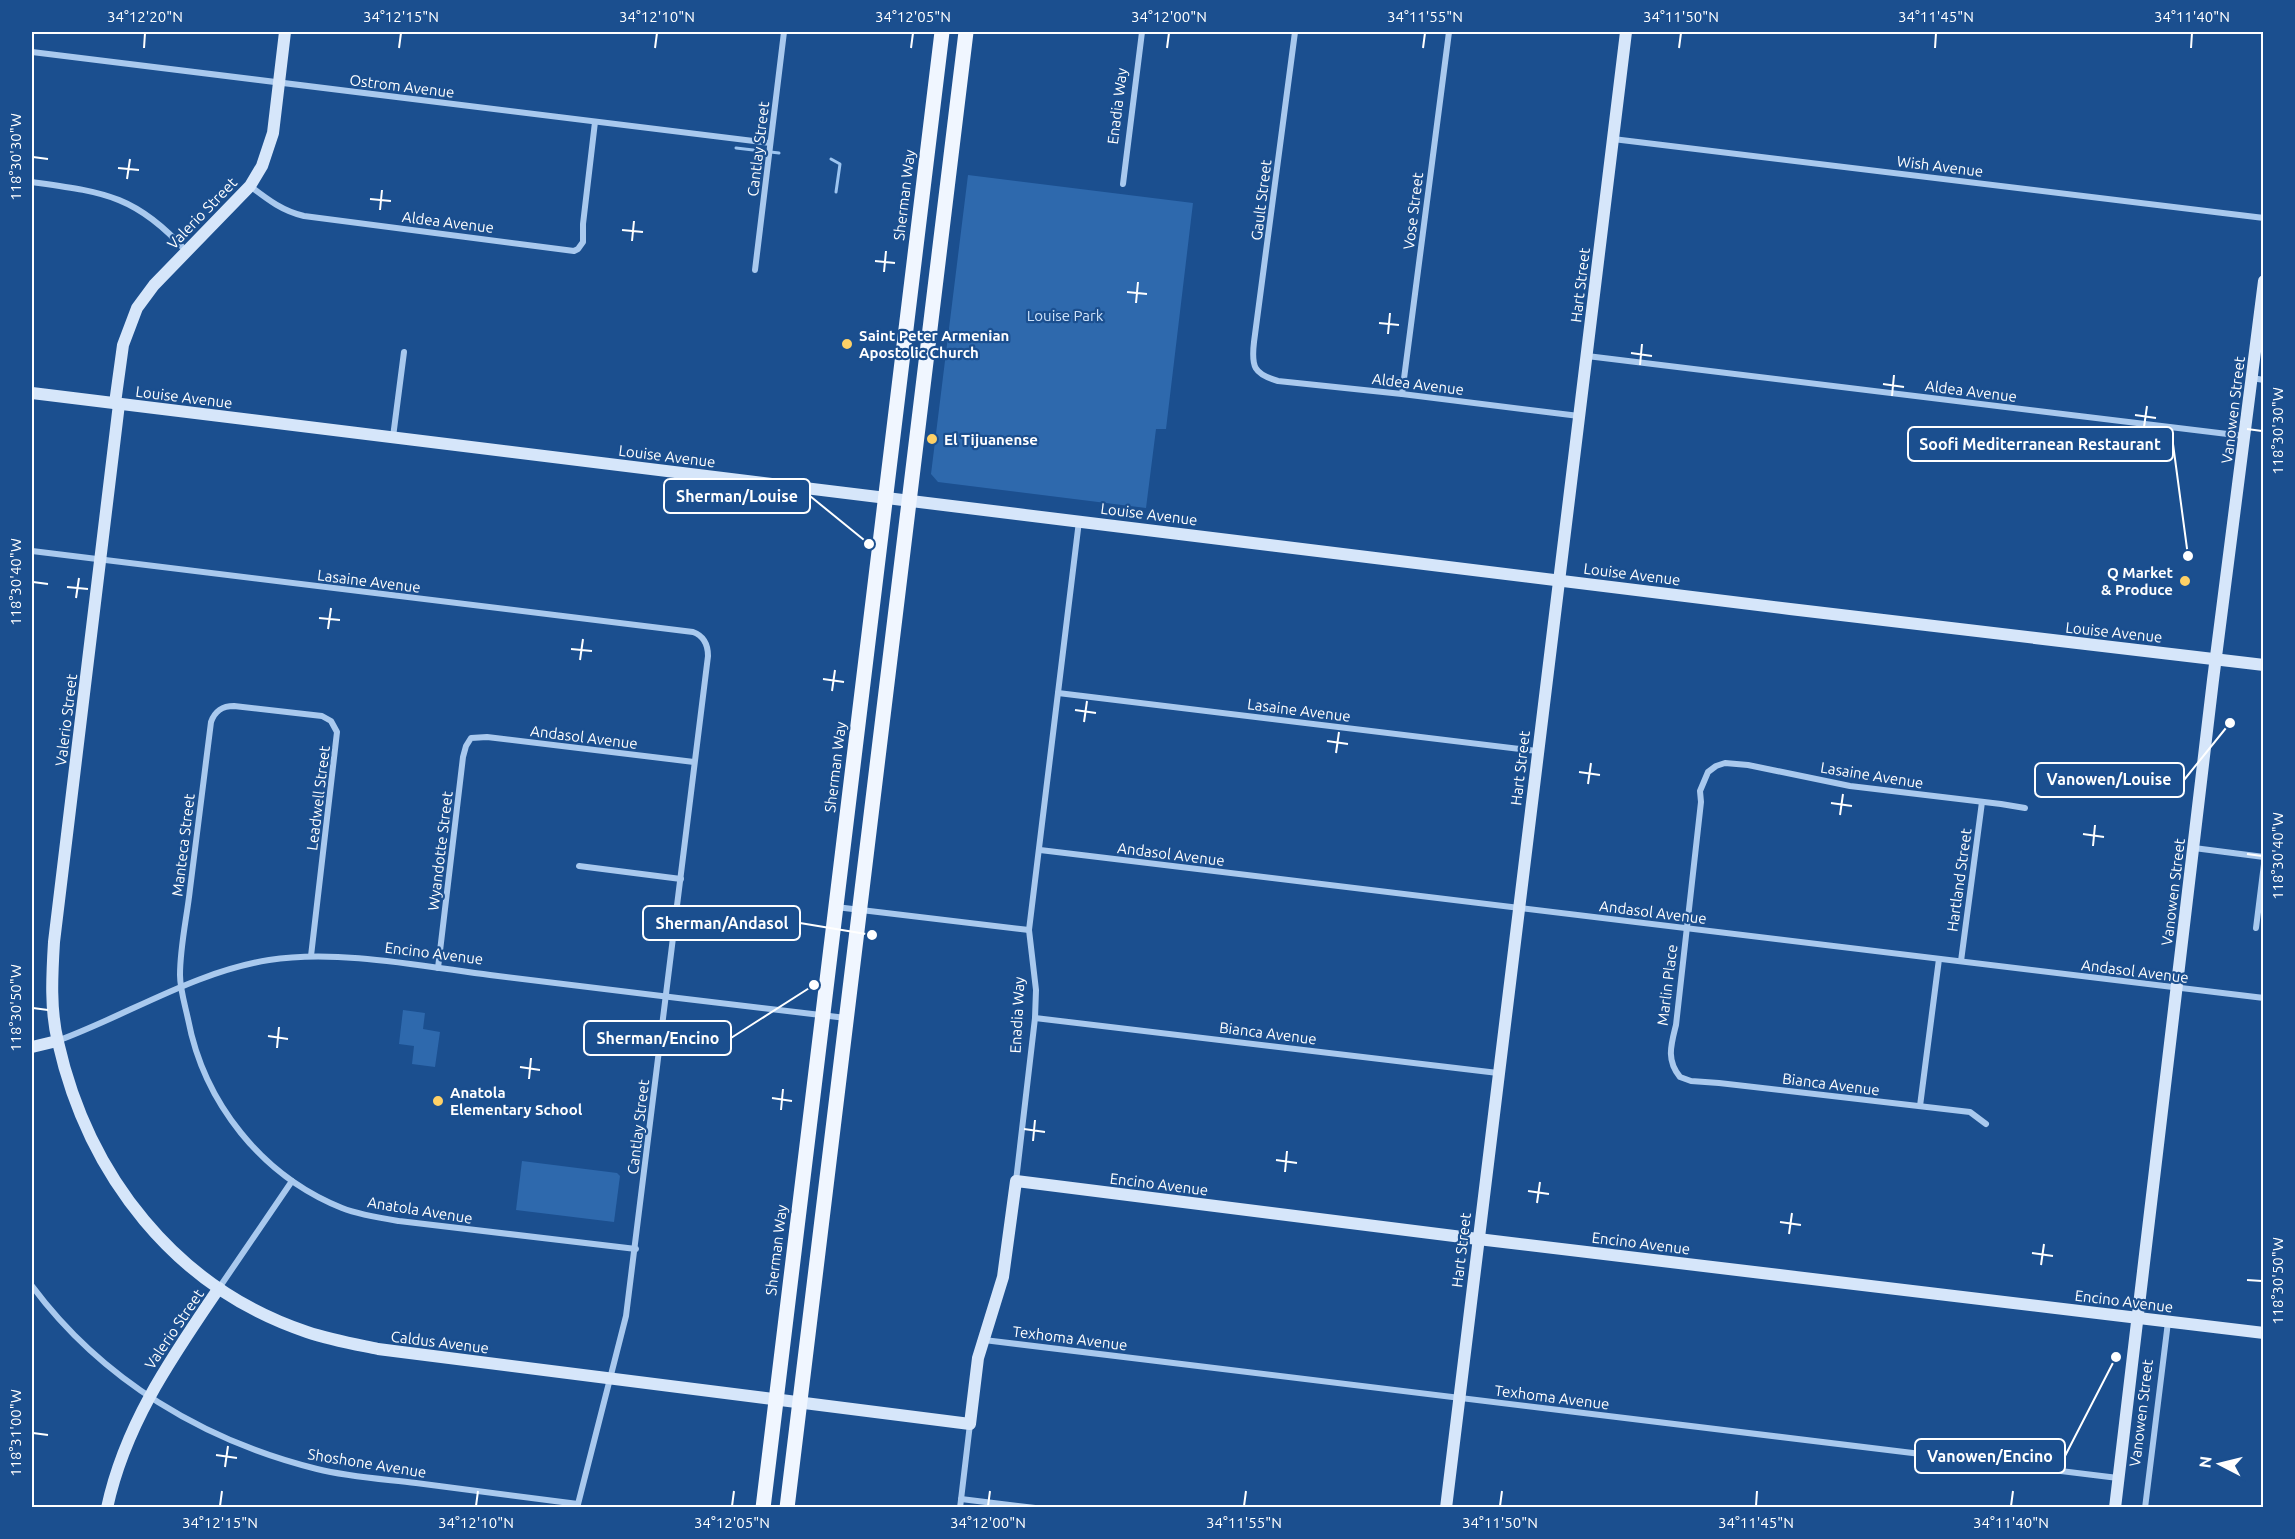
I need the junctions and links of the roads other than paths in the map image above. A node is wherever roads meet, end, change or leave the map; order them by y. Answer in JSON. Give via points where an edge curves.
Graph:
{"nodes":[{"id":1,"x":285,"y":32,"type":"edge"},
{"id":2,"x":784,"y":32,"type":"edge"},
{"id":3,"x":942,"y":32,"type":"edge"},
{"id":4,"x":966,"y":32,"type":"edge"},
{"id":5,"x":1142,"y":32,"type":"edge"},
{"id":6,"x":1295,"y":32,"type":"edge"},
{"id":7,"x":1449,"y":32,"type":"edge"},
{"id":8,"x":1626,"y":32,"type":"edge"},
{"id":9,"x":32,"y":52,"type":"edge"},
{"id":10,"x":279,"y":83,"type":"junction"},
{"id":11,"x":595,"y":122,"type":"junction"},
{"id":12,"x":1613,"y":139,"type":"junction"},
{"id":13,"x":770,"y":143,"type":"junction"},
{"id":14,"x":32,"y":183,"type":"edge"},
{"id":15,"x":1123,"y":184,"type":"dead end"},
{"id":16,"x":250,"y":186,"type":"junction"},
{"id":17,"x":2264,"y":218,"type":"edge"},
{"id":18,"x":186,"y":251,"type":"junction"},
{"id":19,"x":755,"y":270,"type":"dead end"},
{"id":20,"x":2264,"y":281,"type":"edge"},
{"id":21,"x":404,"y":352,"type":"dead end"},
{"id":22,"x":1587,"y":356,"type":"junction"},
{"id":23,"x":1256,"y":370,"type":"joint"},
{"id":24,"x":2258,"y":379,"type":"edge"},
{"id":25,"x":32,"y":393,"type":"edge"},
{"id":26,"x":1402,"y":394,"type":"junction"},
{"id":27,"x":117,"y":404,"type":"junction"},
{"id":28,"x":1579,"y":416,"type":"junction"},
{"id":29,"x":2245,"y":436,"type":"junction"},
{"id":30,"x":393,"y":438,"type":"junction"},
{"id":31,"x":885,"y":498,"type":"junction"},
{"id":32,"x":909,"y":500,"type":"junction"},
{"id":33,"x":1079,"y":520,"type":"junction"},
{"id":34,"x":32,"y":552,"type":"edge"},
{"id":35,"x":100,"y":560,"type":"junction"},
{"id":36,"x":1558,"y":580,"type":"junction"},
{"id":37,"x":702,"y":638,"type":"joint"},
{"id":38,"x":2216,"y":659,"type":"junction"},
{"id":39,"x":2264,"y":665,"type":"edge"},
{"id":40,"x":1058,"y":693,"type":"junction"},
{"id":41,"x":220,"y":709,"type":"joint"},
{"id":42,"x":471,"y":738,"type":"joint"},
{"id":43,"x":1538,"y":751,"type":"junction"},
{"id":44,"x":694,"y":762,"type":"junction"},
{"id":45,"x":1716,"y":765,"type":"joint"},
{"id":46,"x":1982,"y":802,"type":"junction"},
{"id":47,"x":2025,"y":808,"type":"dead end"},
{"id":48,"x":2194,"y":848,"type":"junction"},
{"id":49,"x":1040,"y":850,"type":"junction"},
{"id":50,"x":2264,"y":857,"type":"edge"},
{"id":51,"x":2264,"y":864,"type":"edge"},
{"id":52,"x":579,"y":866,"type":"dead end"},
{"id":53,"x":681,"y":879,"type":"junction"},
{"id":54,"x":836,"y":907,"type":"junction"},
{"id":55,"x":1518,"y":908,"type":"junction"},
{"id":56,"x":860,"y":910,"type":"junction"},
{"id":57,"x":1686,"y":928,"type":"junction"},
{"id":58,"x":2256,"y":928,"type":"dead end"},
{"id":59,"x":1029,"y":930,"type":"junction"},
{"id":60,"x":311,"y":956,"type":"junction"},
{"id":61,"x":1939,"y":959,"type":"junction"},
{"id":62,"x":1960,"y":961,"type":"junction"},
{"id":63,"x":438,"y":968,"type":"junction"},
{"id":64,"x":182,"y":987,"type":"junction"},
{"id":65,"x":2177,"y":989,"type":"junction"},
{"id":66,"x":666,"y":997,"type":"junction"},
{"id":67,"x":2264,"y":998,"type":"edge"},
{"id":68,"x":822,"y":1015,"type":"junction"},
{"id":69,"x":847,"y":1018,"type":"junction"},
{"id":70,"x":1035,"y":1018,"type":"junction"},
{"id":71,"x":57,"y":1041,"type":"junction"},
{"id":72,"x":32,"y":1047,"type":"edge"},
{"id":73,"x":1673,"y":1069,"type":"joint"},
{"id":74,"x":1498,"y":1073,"type":"junction"},
{"id":75,"x":1920,"y":1106,"type":"junction"},
{"id":76,"x":1986,"y":1124,"type":"dead end"},
{"id":77,"x":292,"y":1181,"type":"junction"},
{"id":78,"x":1016,"y":1181,"type":"junction"},
{"id":79,"x":1478,"y":1239,"type":"junction"},
{"id":80,"x":636,"y":1249,"type":"junction"},
{"id":81,"x":32,"y":1286,"type":"edge"},
{"id":82,"x":219,"y":1288,"type":"junction"},
{"id":83,"x":2138,"y":1318,"type":"junction"},
{"id":84,"x":2168,"y":1322,"type":"junction"},
{"id":85,"x":2264,"y":1333,"type":"edge"},
{"id":86,"x":983,"y":1340,"type":"junction"},
{"id":87,"x":611,"y":1377,"type":"junction"},
{"id":88,"x":148,"y":1397,"type":"junction"},
{"id":89,"x":1460,"y":1397,"type":"junction"},
{"id":90,"x":776,"y":1398,"type":"junction"},
{"id":91,"x":801,"y":1402,"type":"junction"},
{"id":92,"x":970,"y":1424,"type":"junction"},
{"id":93,"x":2118,"y":1478,"type":"junction"},
{"id":94,"x":962,"y":1499,"type":"junction"},
{"id":95,"x":578,"y":1506,"type":"edge"},
{"id":96,"x":107,"y":1508,"type":"edge"},
{"id":97,"x":763,"y":1508,"type":"edge"},
{"id":98,"x":788,"y":1508,"type":"edge"},
{"id":99,"x":960,"y":1508,"type":"edge"},
{"id":100,"x":1035,"y":1508,"type":"edge"},
{"id":101,"x":1446,"y":1508,"type":"edge"},
{"id":102,"x":2115,"y":1508,"type":"edge"},
{"id":103,"x":2145,"y":1508,"type":"edge"}],
"edges":[{"from":1,"to":10,"type":"street","name":"Valerio Street"},
{"from":2,"to":13,"type":"street","name":"Cantlay Street"},
{"from":3,"to":31,"type":"main road","name":"Sherman Way"},
{"from":4,"to":32,"type":"main road"},
{"from":5,"to":15,"type":"street","name":"Enadia Way"},
{"from":6,"to":23,"type":"street","name":"Gault Street","via":[[1252,355]]},
{"from":7,"to":26,"type":"street","name":"Vose Street"},
{"from":8,"to":12,"type":"street","name":"Hart Street"},
{"from":9,"to":10,"type":"street","name":"Ostrom Avenue"},
{"from":10,"to":11,"type":"street","name":"Ostrom Avenue"},
{"from":10,"to":16,"type":"street","name":"Valerio Street","via":[[270,145]]},
{"from":11,"to":13,"type":"street","name":"Ostrom Avenue"},
{"from":11,"to":16,"type":"street","name":"Aldea Avenue","via":[[583,242],[578,249],[569,251],[304,216],[277,206]]},
{"from":12,"to":17,"type":"street","name":"Wish Avenue"},
{"from":12,"to":22,"type":"street","name":"Hart Street"},
{"from":13,"to":19,"type":"street","name":"Cantlay Street"},
{"from":14,"to":18,"type":"street","via":[[88,190],[121,200],[163,226]]},
{"from":16,"to":18,"type":"street","name":"Valerio Street"},
{"from":18,"to":27,"type":"street","name":"Valerio Street","via":[[148,292],[132,317],[123,345]]},
{"from":20,"to":24,"type":"street","name":"Vanowen Street"},
{"from":21,"to":30,"type":"street"},
{"from":22,"to":28,"type":"street","name":"Hart Street"},
{"from":22,"to":29,"type":"street","name":"Aldea Avenue"},
{"from":23,"to":26,"type":"street","name":"Aldea Avenue","via":[[1278,381]]},
{"from":24,"to":29,"type":"street","name":"Vanowen Street"},
{"from":25,"to":27,"type":"street","name":"Louise Avenue"},
{"from":26,"to":28,"type":"street","name":"Aldea Avenue"},
{"from":27,"to":30,"type":"street","name":"Louise Avenue"},
{"from":27,"to":35,"type":"street","name":"Valerio Street"},
{"from":28,"to":36,"type":"street","name":"Hart Street"},
{"from":29,"to":38,"type":"street","name":"Vanowen Street"},
{"from":30,"to":31,"type":"street","name":"Louise Avenue"},
{"from":31,"to":32,"type":"street","name":"Louise Avenue"},
{"from":31,"to":54,"type":"main road","name":"Sherman Way"},
{"from":32,"to":33,"type":"street","name":"Louise Avenue"},
{"from":32,"to":56,"type":"main road"},
{"from":33,"to":36,"type":"street","name":"Louise Avenue"},
{"from":33,"to":40,"type":"street","name":"Enadia Way"},
{"from":34,"to":35,"type":"street","name":"Lasaine Avenue"},
{"from":35,"to":37,"type":"street","name":"Lasaine Avenue","via":[[693,632]]},
{"from":35,"to":71,"type":"street","name":"Valerio Street","via":[[54,942]]},
{"from":36,"to":38,"type":"street","name":"Louise Avenue"},
{"from":36,"to":43,"type":"street","name":"Hart Street"},
{"from":37,"to":44,"type":"street","name":"Cantlay Street","via":[[708,656]]},
{"from":38,"to":39,"type":"street","name":"Louise Avenue"},
{"from":38,"to":48,"type":"street","name":"Vanowen Street"},
{"from":40,"to":43,"type":"street","name":"Lasaine Avenue"},
{"from":40,"to":49,"type":"street","name":"Enadia Way"},
{"from":41,"to":60,"type":"street","name":"Leadwell Street","via":[[234,706],[322,717],[337,732]]},
{"from":41,"to":64,"type":"street","name":"Manteca Street","via":[[211,723],[182,956]]},
{"from":42,"to":44,"type":"street","name":"Andasol Avenue","via":[[483,736]]},
{"from":42,"to":63,"type":"street","name":"Wyandotte Street","via":[[463,757]]},
{"from":43,"to":55,"type":"street","name":"Hart Street"},
{"from":44,"to":53,"type":"street","name":"Cantlay Street"},
{"from":45,"to":46,"type":"street","name":"Lasaine Avenue","via":[[1748,765],[1850,786]]},
{"from":45,"to":57,"type":"street","name":"Marlin Place","via":[[1700,790]]},
{"from":46,"to":47,"type":"street","name":"Lasaine Avenue"},
{"from":46,"to":62,"type":"street","name":"Hartland Street"},
{"from":48,"to":50,"type":"street"},
{"from":48,"to":65,"type":"street","name":"Vanowen Street"},
{"from":49,"to":55,"type":"street","name":"Andasol Avenue"},
{"from":49,"to":59,"type":"street","name":"Enadia Way"},
{"from":51,"to":58,"type":"street"},
{"from":52,"to":53,"type":"street"},
{"from":53,"to":66,"type":"street","name":"Cantlay Street"},
{"from":54,"to":56,"type":"street"},
{"from":54,"to":68,"type":"main road","name":"Sherman Way"},
{"from":55,"to":57,"type":"street","name":"Andasol Avenue"},
{"from":55,"to":74,"type":"street","name":"Hart Street"},
{"from":56,"to":59,"type":"street"},
{"from":56,"to":69,"type":"main road"},
{"from":57,"to":61,"type":"street","name":"Andasol Avenue"},
{"from":57,"to":73,"type":"street","name":"Marlin Place","via":[[1670,1049]]},
{"from":59,"to":70,"type":"street","name":"Enadia Way"},
{"from":60,"to":63,"type":"street","name":"Encino Avenue"},
{"from":60,"to":64,"type":"street","name":"Encino Avenue","via":[[251,963]]},
{"from":61,"to":62,"type":"street","name":"Andasol Avenue"},
{"from":61,"to":75,"type":"street"},
{"from":62,"to":65,"type":"street","name":"Andasol Avenue"},
{"from":63,"to":66,"type":"street","name":"Encino Avenue"},
{"from":64,"to":71,"type":"street","name":"Encino Avenue"},
{"from":64,"to":77,"type":"street","name":"Anatola Avenue","via":[[191,1036],[213,1093],[237,1130]]},
{"from":65,"to":67,"type":"street","name":"Andasol Avenue"},
{"from":65,"to":83,"type":"street","name":"Vanowen Street"},
{"from":66,"to":68,"type":"street","name":"Encino Avenue"},
{"from":66,"to":80,"type":"street","name":"Cantlay Street"},
{"from":68,"to":69,"type":"street","name":"Encino Avenue"},
{"from":68,"to":90,"type":"main road","name":"Sherman Way"},
{"from":69,"to":91,"type":"main road"},
{"from":70,"to":74,"type":"street","name":"Bianca Avenue"},
{"from":70,"to":78,"type":"street","name":"Enadia Way"},
{"from":71,"to":72,"type":"street","name":"Encino Avenue"},
{"from":71,"to":82,"type":"street","name":"Caldus Avenue","via":[[78,1110],[109,1173],[150,1228]]},
{"from":73,"to":75,"type":"street","name":"Bianca Avenue","via":[[1691,1081]]},
{"from":74,"to":79,"type":"street","name":"Hart Street"},
{"from":75,"to":76,"type":"street","name":"Bianca Avenue","via":[[1970,1112]]},
{"from":77,"to":80,"type":"street","name":"Anatola Avenue","via":[[342,1207],[370,1216]]},
{"from":77,"to":82,"type":"street","name":"Valerio Street"},
{"from":78,"to":79,"type":"street","name":"Encino Avenue"},
{"from":78,"to":86,"type":"street","name":"Enadia Way","via":[[1004,1276]]},
{"from":79,"to":83,"type":"street","name":"Encino Avenue"},
{"from":79,"to":89,"type":"street","name":"Hart Street"},
{"from":80,"to":87,"type":"street","name":"Cantlay Street","via":[[626,1316]]},
{"from":81,"to":88,"type":"street","name":"Shoshone Avenue","via":[[76,1338]]},
{"from":82,"to":87,"type":"street","name":"Caldus Avenue","via":[[305,1332],[338,1341],[390,1351]]},
{"from":82,"to":88,"type":"street","name":"Valerio Street"},
{"from":83,"to":84,"type":"street","name":"Encino Avenue"},
{"from":83,"to":93,"type":"street","name":"Vanowen Street"},
{"from":84,"to":85,"type":"street","name":"Encino Avenue"},
{"from":84,"to":103,"type":"street","name":"Vanowen Street"},
{"from":86,"to":89,"type":"street","name":"Texhoma Avenue"},
{"from":86,"to":92,"type":"street","name":"Enadia Way"},
{"from":87,"to":90,"type":"street","name":"Caldus Avenue"},
{"from":87,"to":95,"type":"street","name":"Cantlay Street"},
{"from":88,"to":95,"type":"street","name":"Shoshone Avenue","via":[[238,1445],[317,1469]]},
{"from":88,"to":96,"type":"street","name":"Valerio Street","via":[[128,1439]]},
{"from":89,"to":93,"type":"street","name":"Texhoma Avenue"},
{"from":89,"to":101,"type":"street","name":"Hart Street"},
{"from":90,"to":91,"type":"street","name":"Caldus Avenue"},
{"from":90,"to":97,"type":"main road","name":"Sherman Way"},
{"from":91,"to":92,"type":"street","name":"Caldus Avenue"},
{"from":91,"to":98,"type":"main road"},
{"from":92,"to":94,"type":"street","name":"Enadia Way"},
{"from":93,"to":102,"type":"street","name":"Vanowen Street"},
{"from":94,"to":99,"type":"street","name":"Enadia Way"},
{"from":94,"to":100,"type":"street"}]}
